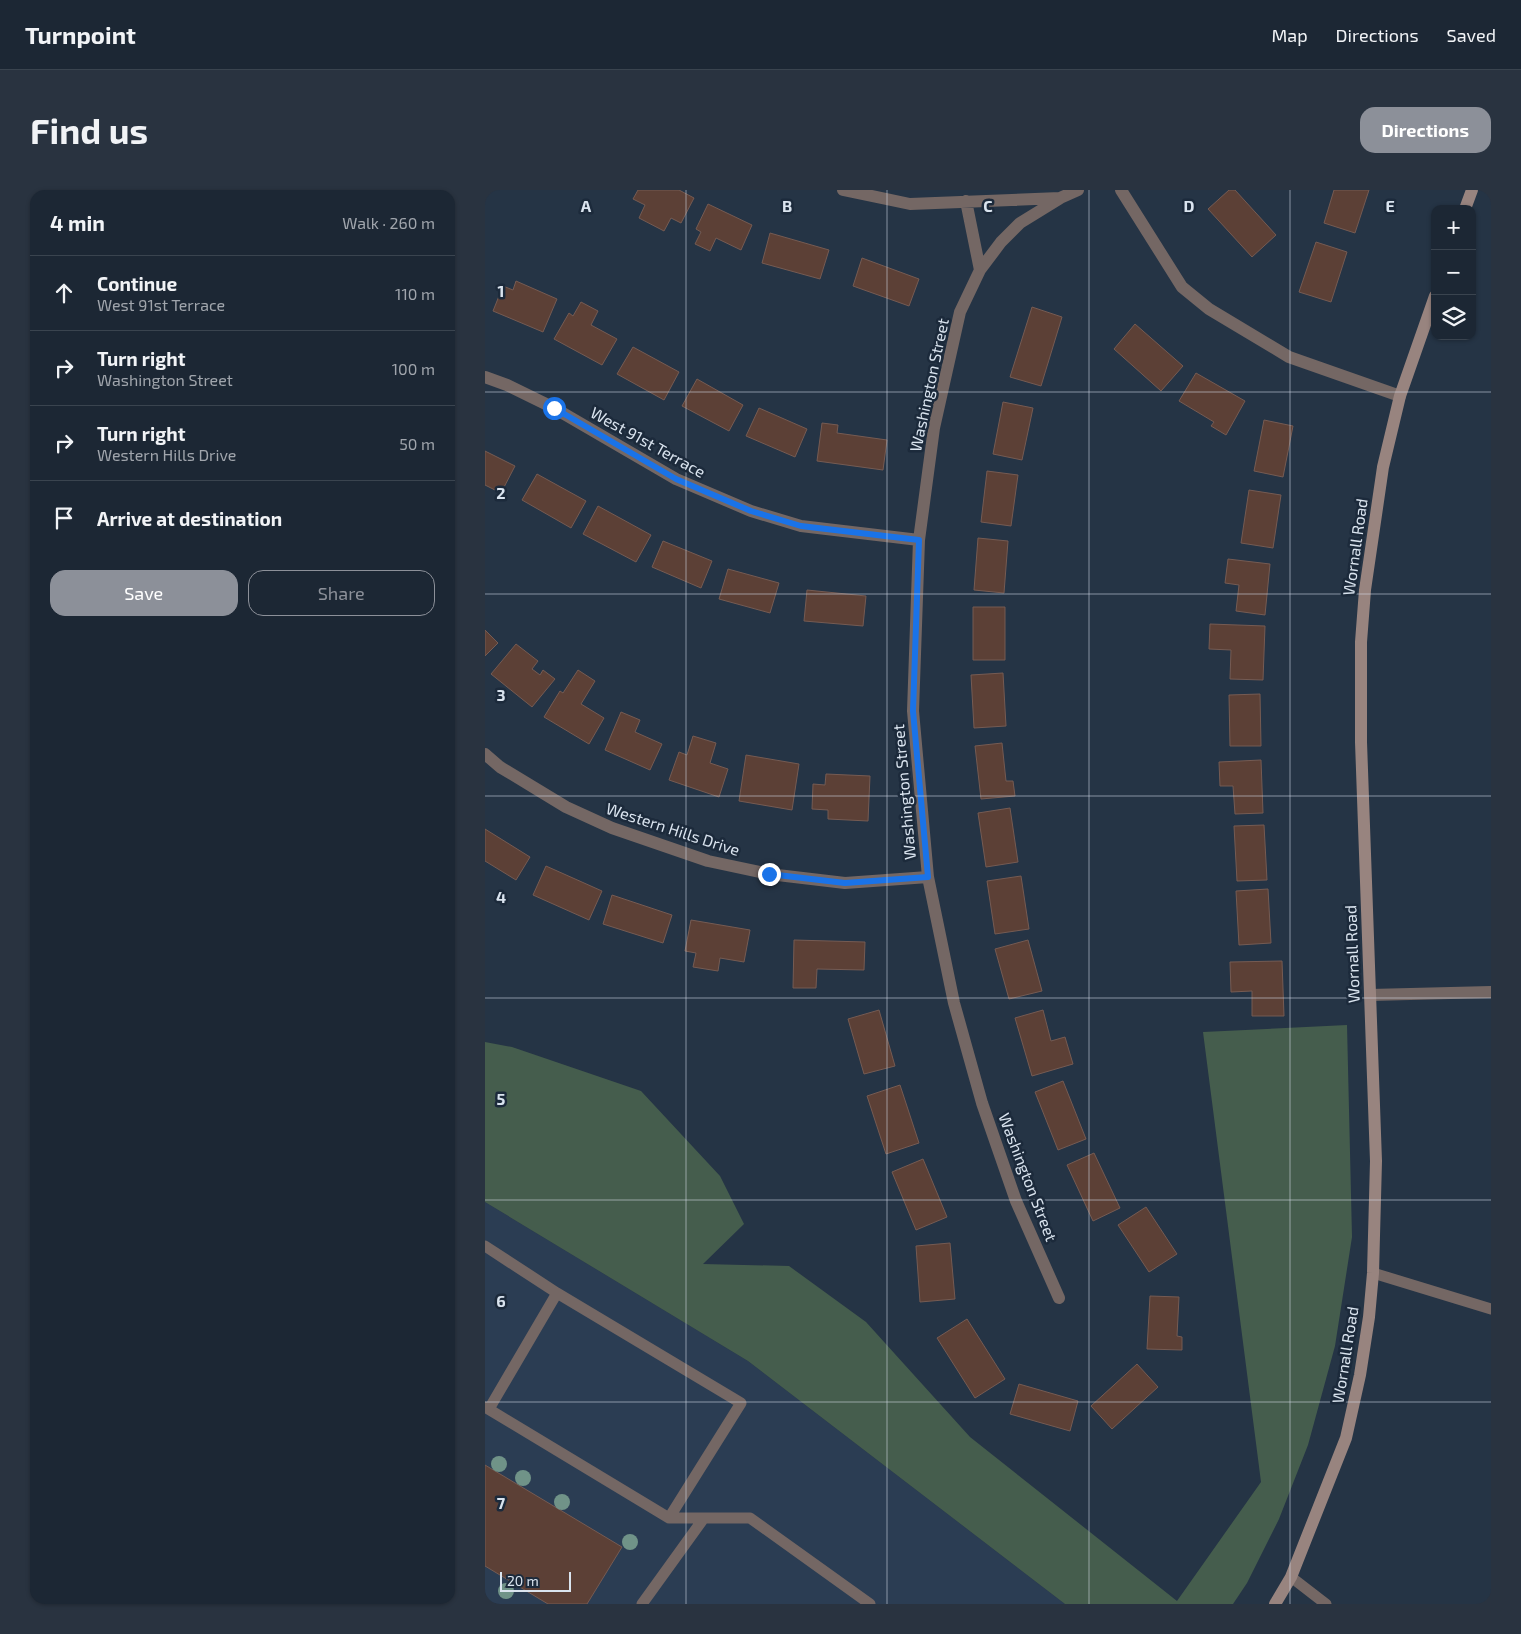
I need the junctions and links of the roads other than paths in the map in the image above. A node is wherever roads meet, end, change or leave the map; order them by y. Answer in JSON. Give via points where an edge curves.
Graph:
{"nodes":[{"id":1,"x":843,"y":190,"type":"edge"},
{"id":2,"x":1077,"y":190,"type":"edge"},
{"id":3,"x":1121,"y":190,"type":"edge"},
{"id":4,"x":1472,"y":190,"type":"edge"},
{"id":5,"x":1060,"y":198,"type":"junction"},
{"id":6,"x":966,"y":202,"type":"junction"},
{"id":7,"x":1466,"y":205,"type":"edge"},
{"id":8,"x":980,"y":270,"type":"junction"},
{"id":9,"x":1431,"y":307,"type":"edge"},
{"id":10,"x":485,"y":377,"type":"edge"},
{"id":11,"x":1400,"y":396,"type":"junction"},
{"id":12,"x":919,"y":540,"type":"junction"},
{"id":13,"x":485,"y":754,"type":"edge"},
{"id":14,"x":928,"y":877,"type":"junction"},
{"id":15,"x":1491,"y":992,"type":"edge"},
{"id":16,"x":1370,"y":995,"type":"junction"},
{"id":17,"x":485,"y":1246,"type":"edge"},
{"id":18,"x":1373,"y":1273,"type":"junction"},
{"id":19,"x":557,"y":1293,"type":"junction"},
{"id":20,"x":1059,"y":1298,"type":"dead end"},
{"id":21,"x":1491,"y":1309,"type":"edge"},
{"id":22,"x":487,"y":1408,"type":"edge"},
{"id":23,"x":669,"y":1518,"type":"junction"},
{"id":24,"x":704,"y":1518,"type":"junction"},
{"id":25,"x":1291,"y":1578,"type":"junction"},
{"id":26,"x":643,"y":1604,"type":"edge"},
{"id":27,"x":870,"y":1604,"type":"edge"},
{"id":28,"x":1275,"y":1604,"type":"edge"},
{"id":29,"x":1326,"y":1604,"type":"edge"}],
"edges":[{"from":1,"to":6,"type":"street","via":[[910,204]]},
{"from":2,"to":5,"type":"street","name":"Washington Street"},
{"from":3,"to":11,"type":"street","via":[[1182,287],[1209,309],[1289,357]]},
{"from":4,"to":7,"type":"main road"},
{"from":5,"to":6,"type":"street"},
{"from":5,"to":8,"type":"street","name":"Washington Street","via":[[1020,223]]},
{"from":6,"to":8,"type":"street"},
{"from":8,"to":12,"type":"street","name":"Washington Street","via":[[960,312],[934,428]]},
{"from":9,"to":11,"type":"main road","name":"Wornall Road"},
{"from":10,"to":12,"type":"street","name":"West 91st Terrace","via":[[554,408],[676,479],[751,511],[801,526]]},
{"from":11,"to":16,"type":"main road","name":"Wornall Road","via":[[1373,524],[1361,642],[1361,742]]},
{"from":12,"to":14,"type":"street","name":"Washington Street","via":[[913,711]]},
{"from":13,"to":14,"type":"street","name":"Western Hills Drive","via":[[500,767],[566,807],[612,828],[708,861],[769,874],[845,883]]},
{"from":14,"to":20,"type":"street","name":"Washington Street","via":[[953,1003],[982,1103],[1016,1201]]},
{"from":15,"to":16,"type":"street"},
{"from":16,"to":18,"type":"main road","name":"Wornall Road","via":[[1376,1161]]},
{"from":17,"to":19,"type":"lane"},
{"from":18,"to":21,"type":"lane"},
{"from":18,"to":25,"type":"main road","name":"Wornall Road","via":[[1360,1375],[1346,1438]]},
{"from":19,"to":22,"type":"lane"},
{"from":19,"to":23,"type":"lane","via":[[741,1403]]},
{"from":22,"to":23,"type":"lane"},
{"from":23,"to":24,"type":"lane"},
{"from":24,"to":26,"type":"lane"},
{"from":24,"to":27,"type":"lane","via":[[750,1518]]},
{"from":25,"to":28,"type":"main road","name":"Wornall Road"},
{"from":25,"to":29,"type":"lane"}]}
